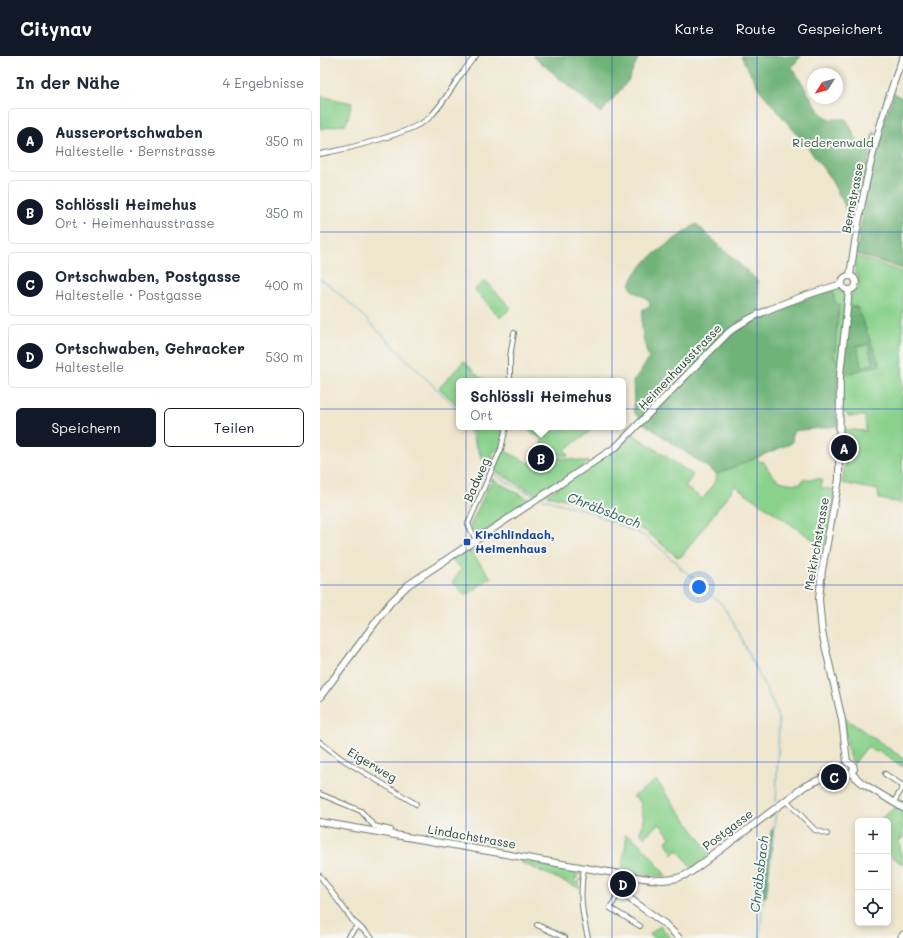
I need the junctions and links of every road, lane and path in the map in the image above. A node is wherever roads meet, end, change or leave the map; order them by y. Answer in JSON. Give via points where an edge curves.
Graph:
{"nodes":[{"id":1,"x":476,"y":56,"type":"edge"},
{"id":2,"x":903,"y":57,"type":"edge"},
{"id":3,"x":320,"y":154,"type":"edge"},
{"id":4,"x":850,"y":276,"type":"junction"},
{"id":5,"x":842,"y":284,"type":"junction"},
{"id":6,"x":849,"y":290,"type":"junction"},
{"id":7,"x":514,"y":333,"type":"dead end"},
{"id":8,"x":510,"y":378,"type":"edge"},
{"id":9,"x":505,"y":430,"type":"edge"},
{"id":10,"x":476,"y":540,"type":"junction"},
{"id":11,"x":320,"y":697,"type":"edge"},
{"id":12,"x":320,"y":742,"type":"edge"},
{"id":13,"x":847,"y":762,"type":"junction"},
{"id":14,"x":842,"y":770,"type":"junction"},
{"id":15,"x":852,"y":773,"type":"junction"},
{"id":16,"x":885,"y":774,"type":"dead end"},
{"id":17,"x":903,"y":787,"type":"edge"},
{"id":18,"x":320,"y":794,"type":"edge"},
{"id":19,"x":786,"y":800,"type":"junction"},
{"id":20,"x":894,"y":802,"type":"junction"},
{"id":21,"x":416,"y":804,"type":"dead end"},
{"id":22,"x":903,"y":808,"type":"edge"},
{"id":23,"x":320,"y":822,"type":"edge"},
{"id":24,"x":391,"y":830,"type":"dead end"},
{"id":25,"x":827,"y":834,"type":"dead end"},
{"id":26,"x":584,"y":868,"type":"junction"},
{"id":27,"x":620,"y":874,"type":"junction"},
{"id":28,"x":320,"y":876,"type":"edge"},
{"id":29,"x":620,"y":892,"type":"junction"},
{"id":30,"x":358,"y":925,"type":"junction"},
{"id":31,"x":537,"y":925,"type":"dead end"},
{"id":32,"x":640,"y":926,"type":"dead end"},
{"id":33,"x":903,"y":935,"type":"edge"},
{"id":34,"x":347,"y":938,"type":"edge"},
{"id":35,"x":372,"y":938,"type":"edge"},
{"id":36,"x":565,"y":938,"type":"edge"},
{"id":37,"x":588,"y":938,"type":"edge"},
{"id":38,"x":679,"y":938,"type":"edge"},
{"id":39,"x":901,"y":938,"type":"edge"}],
"edges":[{"from":1,"to":3,"type":"street","via":[[434,111],[419,125],[356,146]]},
{"from":2,"to":4,"type":"main road","name":"Bernstrasse","via":[[870,166]]},
{"from":4,"to":5,"type":"main road","via":[[844,278]]},
{"from":4,"to":6,"type":"main road","via":[[857,284]]},
{"from":5,"to":6,"type":"main road"},
{"from":5,"to":10,"type":"main road","name":"Heimenhausstrasse","via":[[740,323],[624,440],[596,462]]},
{"from":6,"to":13,"type":"main road","name":"Meikirchstrasse","via":[[840,375],[840,465],[822,570],[819,608],[842,720]]},
{"from":7,"to":8,"type":"street"},
{"from":9,"to":10,"type":"street","name":"Badweg","via":[[492,472],[468,524]]},
{"from":10,"to":11,"type":"main road","name":"Heimenhausstrasse","via":[[402,590]]},
{"from":12,"to":21,"type":"street","name":"Eigerweg","via":[[342,759]]},
{"from":13,"to":14,"type":"main road","via":[[842,765]]},
{"from":13,"to":15,"type":"main road","via":[[853,765]]},
{"from":14,"to":15,"type":"main road","via":[[846,774]]},
{"from":14,"to":19,"type":"main road","name":"Postgasse","via":[[815,781]]},
{"from":15,"to":20,"type":"main road","via":[[862,783]]},
{"from":16,"to":17,"type":"street"},
{"from":17,"to":20,"type":"street"},
{"from":18,"to":24,"type":"street","via":[[361,811],[374,826]]},
{"from":19,"to":25,"type":"street","via":[[815,830]]},
{"from":19,"to":27,"type":"main road","name":"Postgasse","via":[[682,877],[666,881]]},
{"from":20,"to":22,"type":"main road"},
{"from":23,"to":26,"type":"main road","name":"Lindachstrasse"},
{"from":26,"to":27,"type":"main road","name":"Lindachstrasse"},
{"from":26,"to":37,"type":"street","via":[[581,907]]},
{"from":27,"to":29,"type":"main road"},
{"from":28,"to":30,"type":"street"},
{"from":29,"to":32,"type":"street","via":[[610,908]]},
{"from":29,"to":38,"type":"main road","via":[[665,924]]},
{"from":30,"to":34,"type":"street"},
{"from":30,"to":35,"type":"street"},
{"from":31,"to":36,"type":"street"},
{"from":33,"to":39,"type":"main road"}]}
